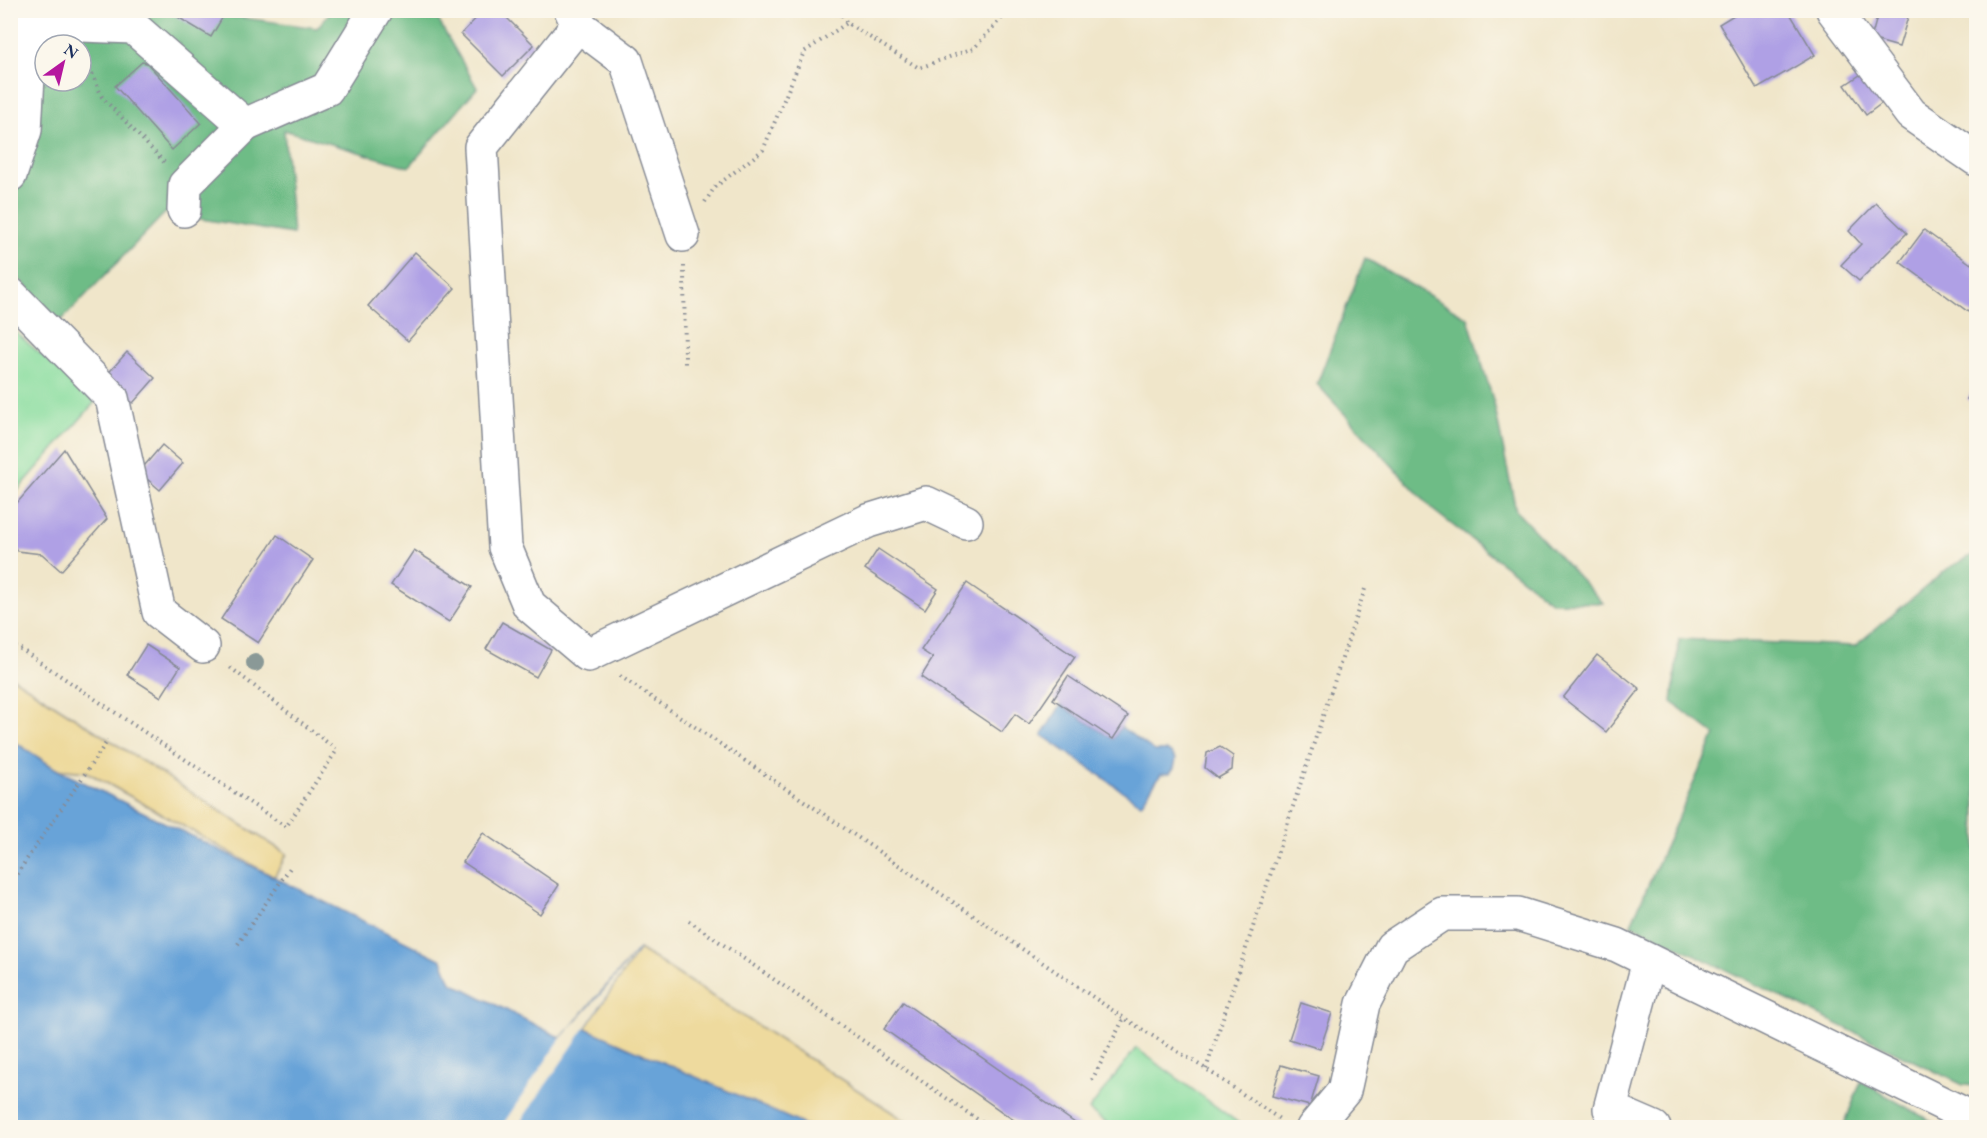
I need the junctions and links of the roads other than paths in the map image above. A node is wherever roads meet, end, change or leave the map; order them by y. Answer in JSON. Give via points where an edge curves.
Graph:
{"nodes":[{"id":1,"x":376,"y":10,"type":"edge"},
{"id":2,"x":1833,"y":10,"type":"edge"},
{"id":3,"x":22,"y":17,"type":"edge"},
{"id":4,"x":574,"y":18,"type":"edge"},
{"id":5,"x":245,"y":125,"type":"junction"},
{"id":6,"x":1977,"y":159,"type":"edge"},
{"id":7,"x":10,"y":175,"type":"edge"},
{"id":8,"x":184,"y":197,"type":"road end"},
{"id":9,"x":683,"y":236,"type":"road end"},
{"id":10,"x":10,"y":294,"type":"edge"},
{"id":11,"x":966,"y":522,"type":"dead end"},
{"id":12,"x":203,"y":646,"type":"road end"},
{"id":13,"x":1649,"y":961,"type":"junction"},
{"id":14,"x":1977,"y":1120,"type":"edge"},
{"id":15,"x":1298,"y":1124,"type":"edge"},
{"id":16,"x":1654,"y":1128,"type":"edge"}],
"edges":[{"from":1,"to":5,"type":"street","via":[[327,89]]},
{"from":2,"to":6,"type":"street","via":[[1911,114]]},
{"from":3,"to":5,"type":"street","via":[[133,27]]},
{"from":3,"to":7,"type":"street","via":[[25,130]]},
{"from":4,"to":9,"type":"street","via":[[626,61]]},
{"from":4,"to":11,"type":"street","via":[[480,147],[505,548],[529,605],[588,655],[868,521],[926,503]]},
{"from":5,"to":8,"type":"street"},
{"from":10,"to":12,"type":"street","via":[[112,398],[159,612]]},
{"from":13,"to":14,"type":"street"},
{"from":13,"to":15,"type":"street","via":[[1617,945],[1518,914],[1442,914],[1392,947],[1363,1004],[1344,1090]]},
{"from":13,"to":16,"type":"street","via":[[1610,1109]]}]}
